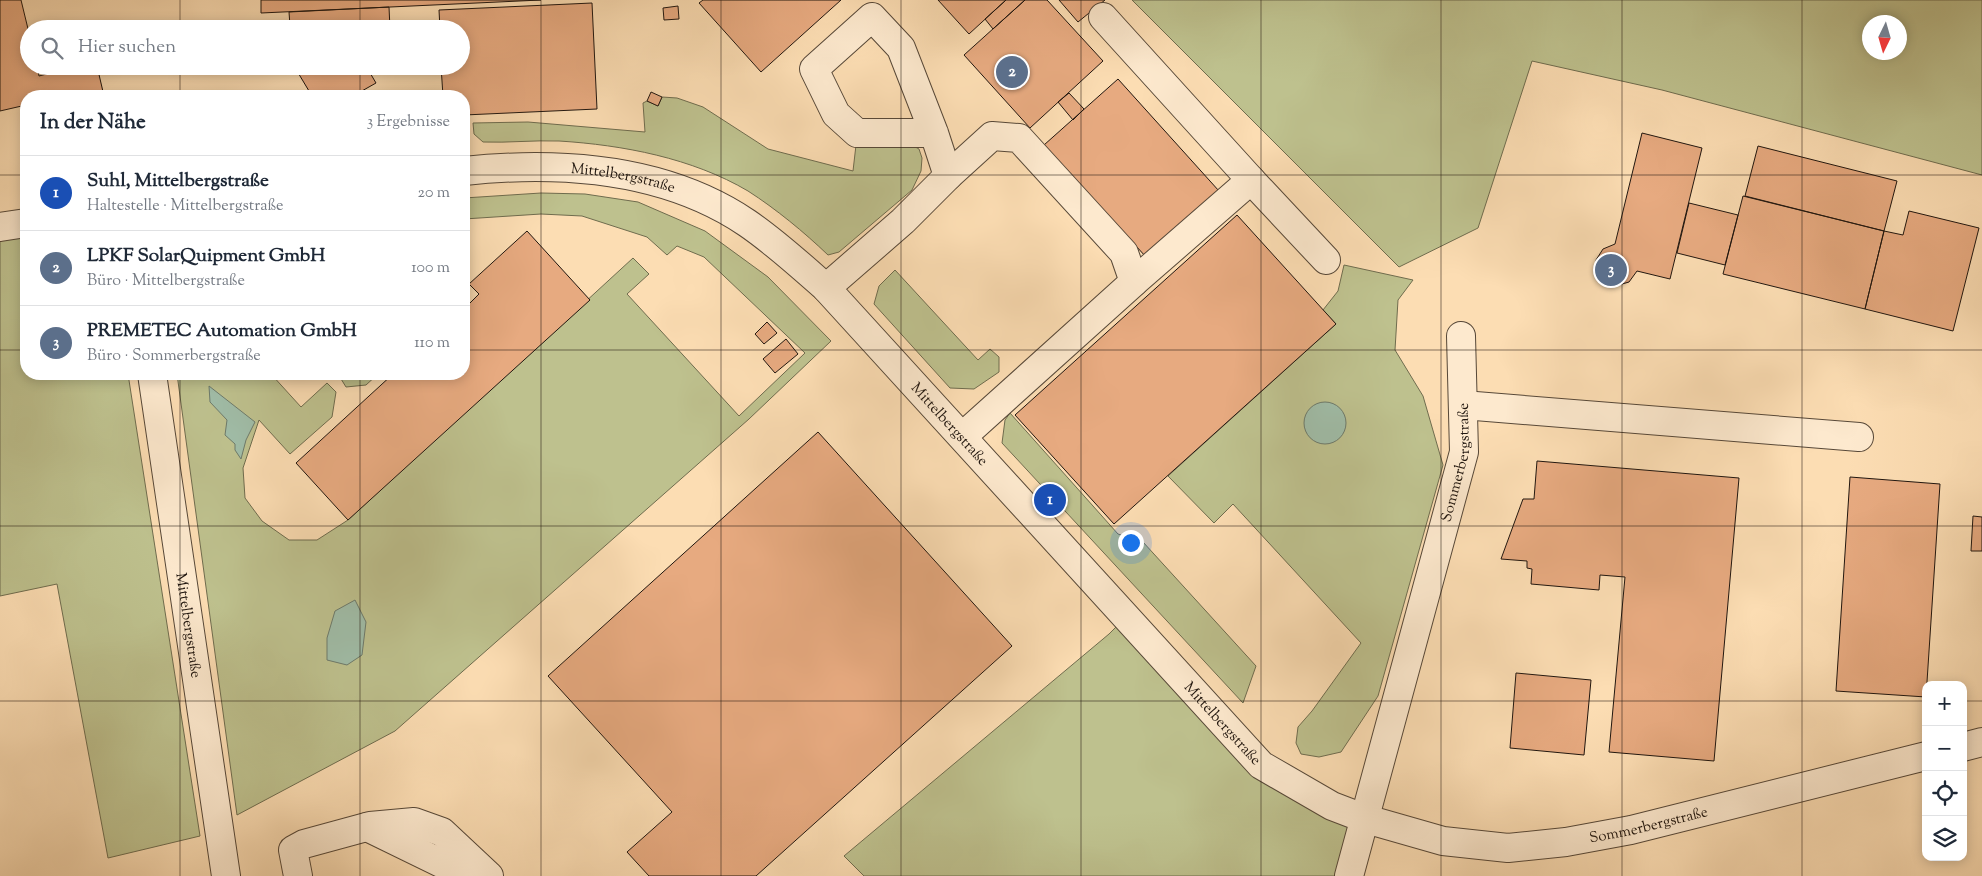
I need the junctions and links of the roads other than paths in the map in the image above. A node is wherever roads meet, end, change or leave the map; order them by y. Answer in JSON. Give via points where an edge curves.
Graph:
{"nodes":[{"id":1,"x":1104,"y":17,"type":"dead end"},
{"id":2,"x":934,"y":133,"type":"junction"},
{"id":3,"x":470,"y":171,"type":"edge"},
{"id":4,"x":948,"y":176,"type":"junction"},
{"id":5,"x":1251,"y":180,"type":"junction"},
{"id":6,"x":20,"y":224,"type":"edge"},
{"id":7,"x":0,"y":227,"type":"edge"},
{"id":8,"x":1326,"y":260,"type":"dead end"},
{"id":9,"x":1134,"y":282,"type":"junction"},
{"id":10,"x":826,"y":288,"type":"junction"},
{"id":11,"x":1461,"y":336,"type":"dead end"},
{"id":12,"x":153,"y":380,"type":"edge"},
{"id":13,"x":1463,"y":405,"type":"junction"},
{"id":14,"x":963,"y":436,"type":"junction"},
{"id":15,"x":1859,"y":438,"type":"dead end"},
{"id":16,"x":1982,"y":742,"type":"edge"},
{"id":17,"x":1967,"y":746,"type":"edge"},
{"id":18,"x":1922,"y":757,"type":"edge"},
{"id":19,"x":1366,"y":819,"type":"junction"},
{"id":20,"x":367,"y":827,"type":"junction"},
{"id":21,"x":226,"y":876,"type":"edge"},
{"id":22,"x":298,"y":876,"type":"edge"},
{"id":23,"x":455,"y":876,"type":"edge"},
{"id":24,"x":489,"y":876,"type":"edge"},
{"id":25,"x":1349,"y":876,"type":"edge"}],
"edges":[{"from":1,"to":5,"type":"street"},
{"from":2,"to":2,"type":"street","via":[[901,48],[872,17],[814,68],[836,114],[856,133]]},
{"from":2,"to":4,"type":"street"},
{"from":3,"to":10,"type":"street","name":"Mittelbergstraße","via":[[568,166],[634,176],[691,194],[745,222]]},
{"from":4,"to":9,"type":"street","via":[[992,136],[1019,138],[1124,253]]},
{"from":4,"to":10,"type":"street","via":[[903,221]]},
{"from":5,"to":8,"type":"street"},
{"from":5,"to":9,"type":"street"},
{"from":6,"to":7,"type":"street"},
{"from":9,"to":14,"type":"street"},
{"from":10,"to":14,"type":"street","name":"Mittelbergstraße"},
{"from":11,"to":13,"type":"street","name":"Sommerbergstraße"},
{"from":12,"to":21,"type":"street","name":"Mittelbergstraße"},
{"from":13,"to":15,"type":"street"},
{"from":13,"to":19,"type":"street","name":"Sommerbergstraße","via":[[1464,452]]},
{"from":14,"to":19,"type":"street","name":"Mittelbergstraße","via":[[1261,765],[1332,806]]},
{"from":16,"to":17,"type":"street"},
{"from":18,"to":19,"type":"street","name":"Sommerbergstraße","via":[[1631,830],[1566,842],[1508,848],[1453,842]]},
{"from":19,"to":25,"type":"street","name":"Sommerbergstraße"},
{"from":20,"to":22,"type":"street","via":[[293,850]]},
{"from":20,"to":23,"type":"street","via":[[445,865]]},
{"from":20,"to":24,"type":"street","via":[[414,822],[442,832]]}]}
